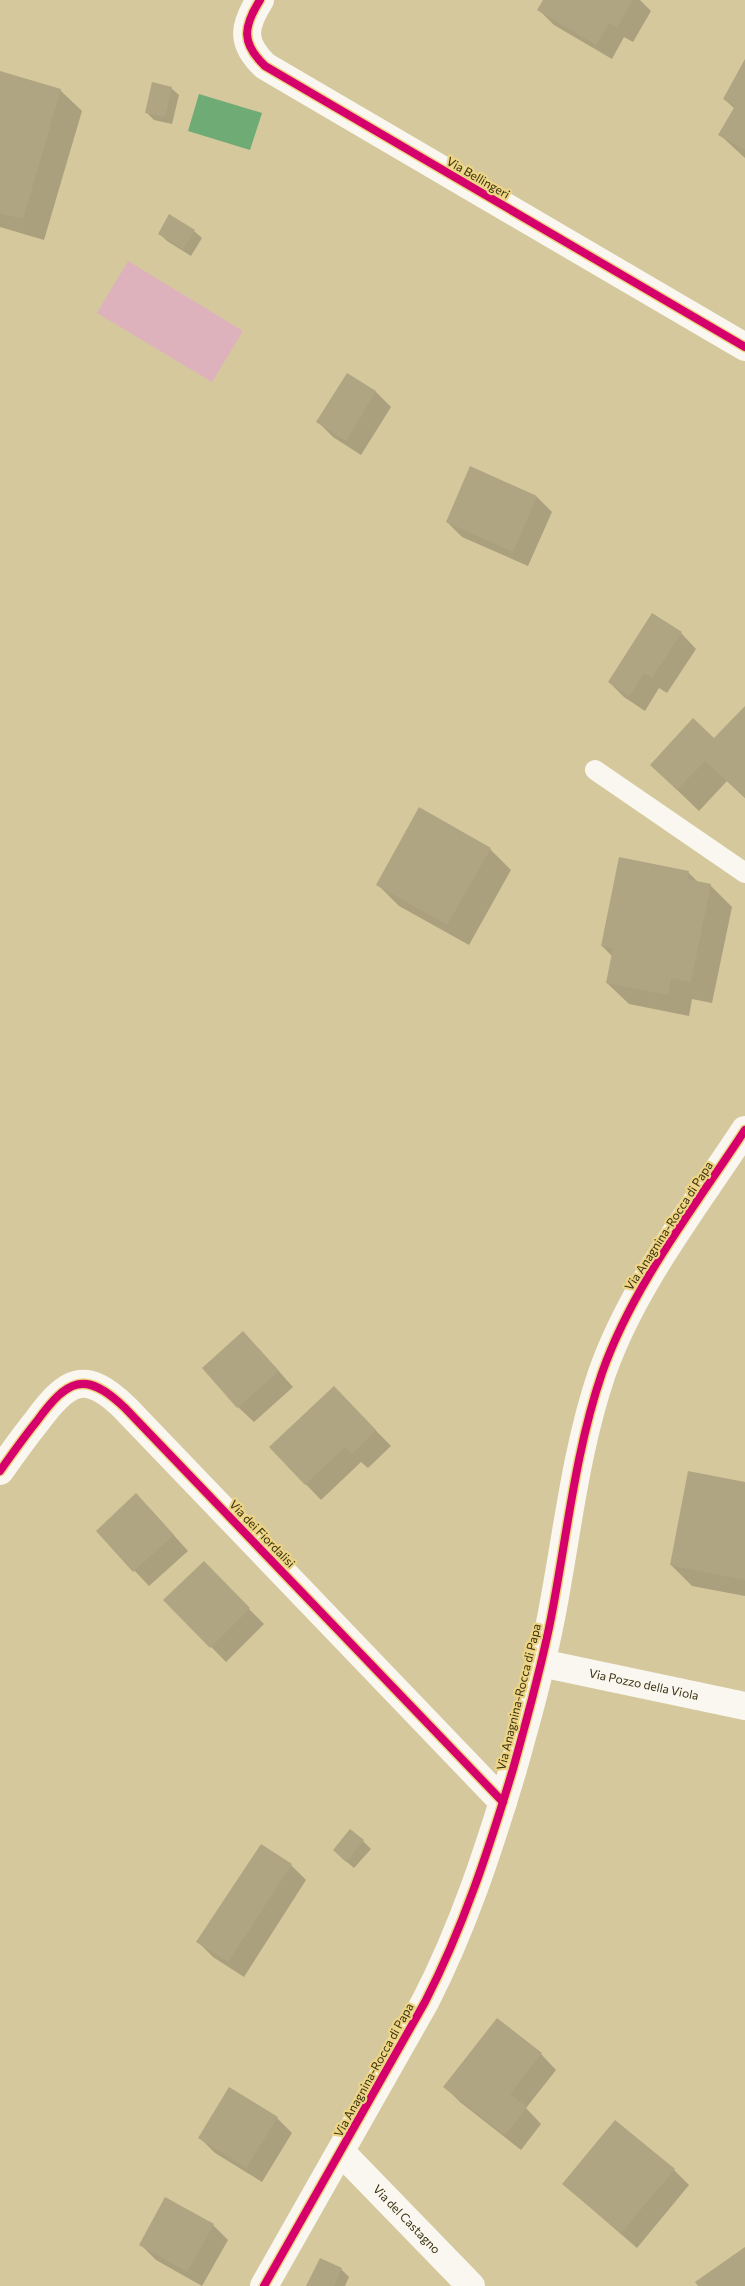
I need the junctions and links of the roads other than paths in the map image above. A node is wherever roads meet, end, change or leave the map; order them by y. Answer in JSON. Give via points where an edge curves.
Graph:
{"nodes":[{"id":1,"x":260,"y":0,"type":"edge"},
{"id":2,"x":745,"y":347,"type":"edge"},
{"id":3,"x":595,"y":770,"type":"dead end"},
{"id":4,"x":745,"y":873,"type":"edge"},
{"id":5,"x":745,"y":1130,"type":"edge"},
{"id":6,"x":0,"y":1471,"type":"edge"},
{"id":7,"x":542,"y":1663,"type":"junction"},
{"id":8,"x":745,"y":1706,"type":"edge"},
{"id":9,"x":503,"y":1802,"type":"junction"},
{"id":10,"x":341,"y":2152,"type":"junction"},
{"id":11,"x":264,"y":2286,"type":"edge"},
{"id":12,"x":470,"y":2286,"type":"edge"}],
"edges":[{"from":1,"to":2,"type":"street","name":"Via Bellingeri","via":[[251,15],[247,35],[252,51],[266,66]]},
{"from":3,"to":4,"type":"lane"},
{"from":5,"to":7,"type":"street","name":"Via Anagnina-Rocca di Papa","via":[[648,1277],[609,1354],[578,1466]]},
{"from":6,"to":9,"type":"street","name":"Via dei Fiordalisi","via":[[50,1403],[66,1387],[86,1384],[106,1392],[126,1408]]},
{"from":7,"to":8,"type":"street","name":"Via Pozzo della Viola"},
{"from":7,"to":9,"type":"street","name":"Via Anagnina-Rocca di Papa"},
{"from":9,"to":10,"type":"street","name":"Via Anagnina-Rocca di Papa","via":[[472,1896],[448,1955]]},
{"from":10,"to":11,"type":"street","name":"Via Anagnina-Rocca di Papa"},
{"from":10,"to":12,"type":"street","name":"Via del Castagno"}]}
